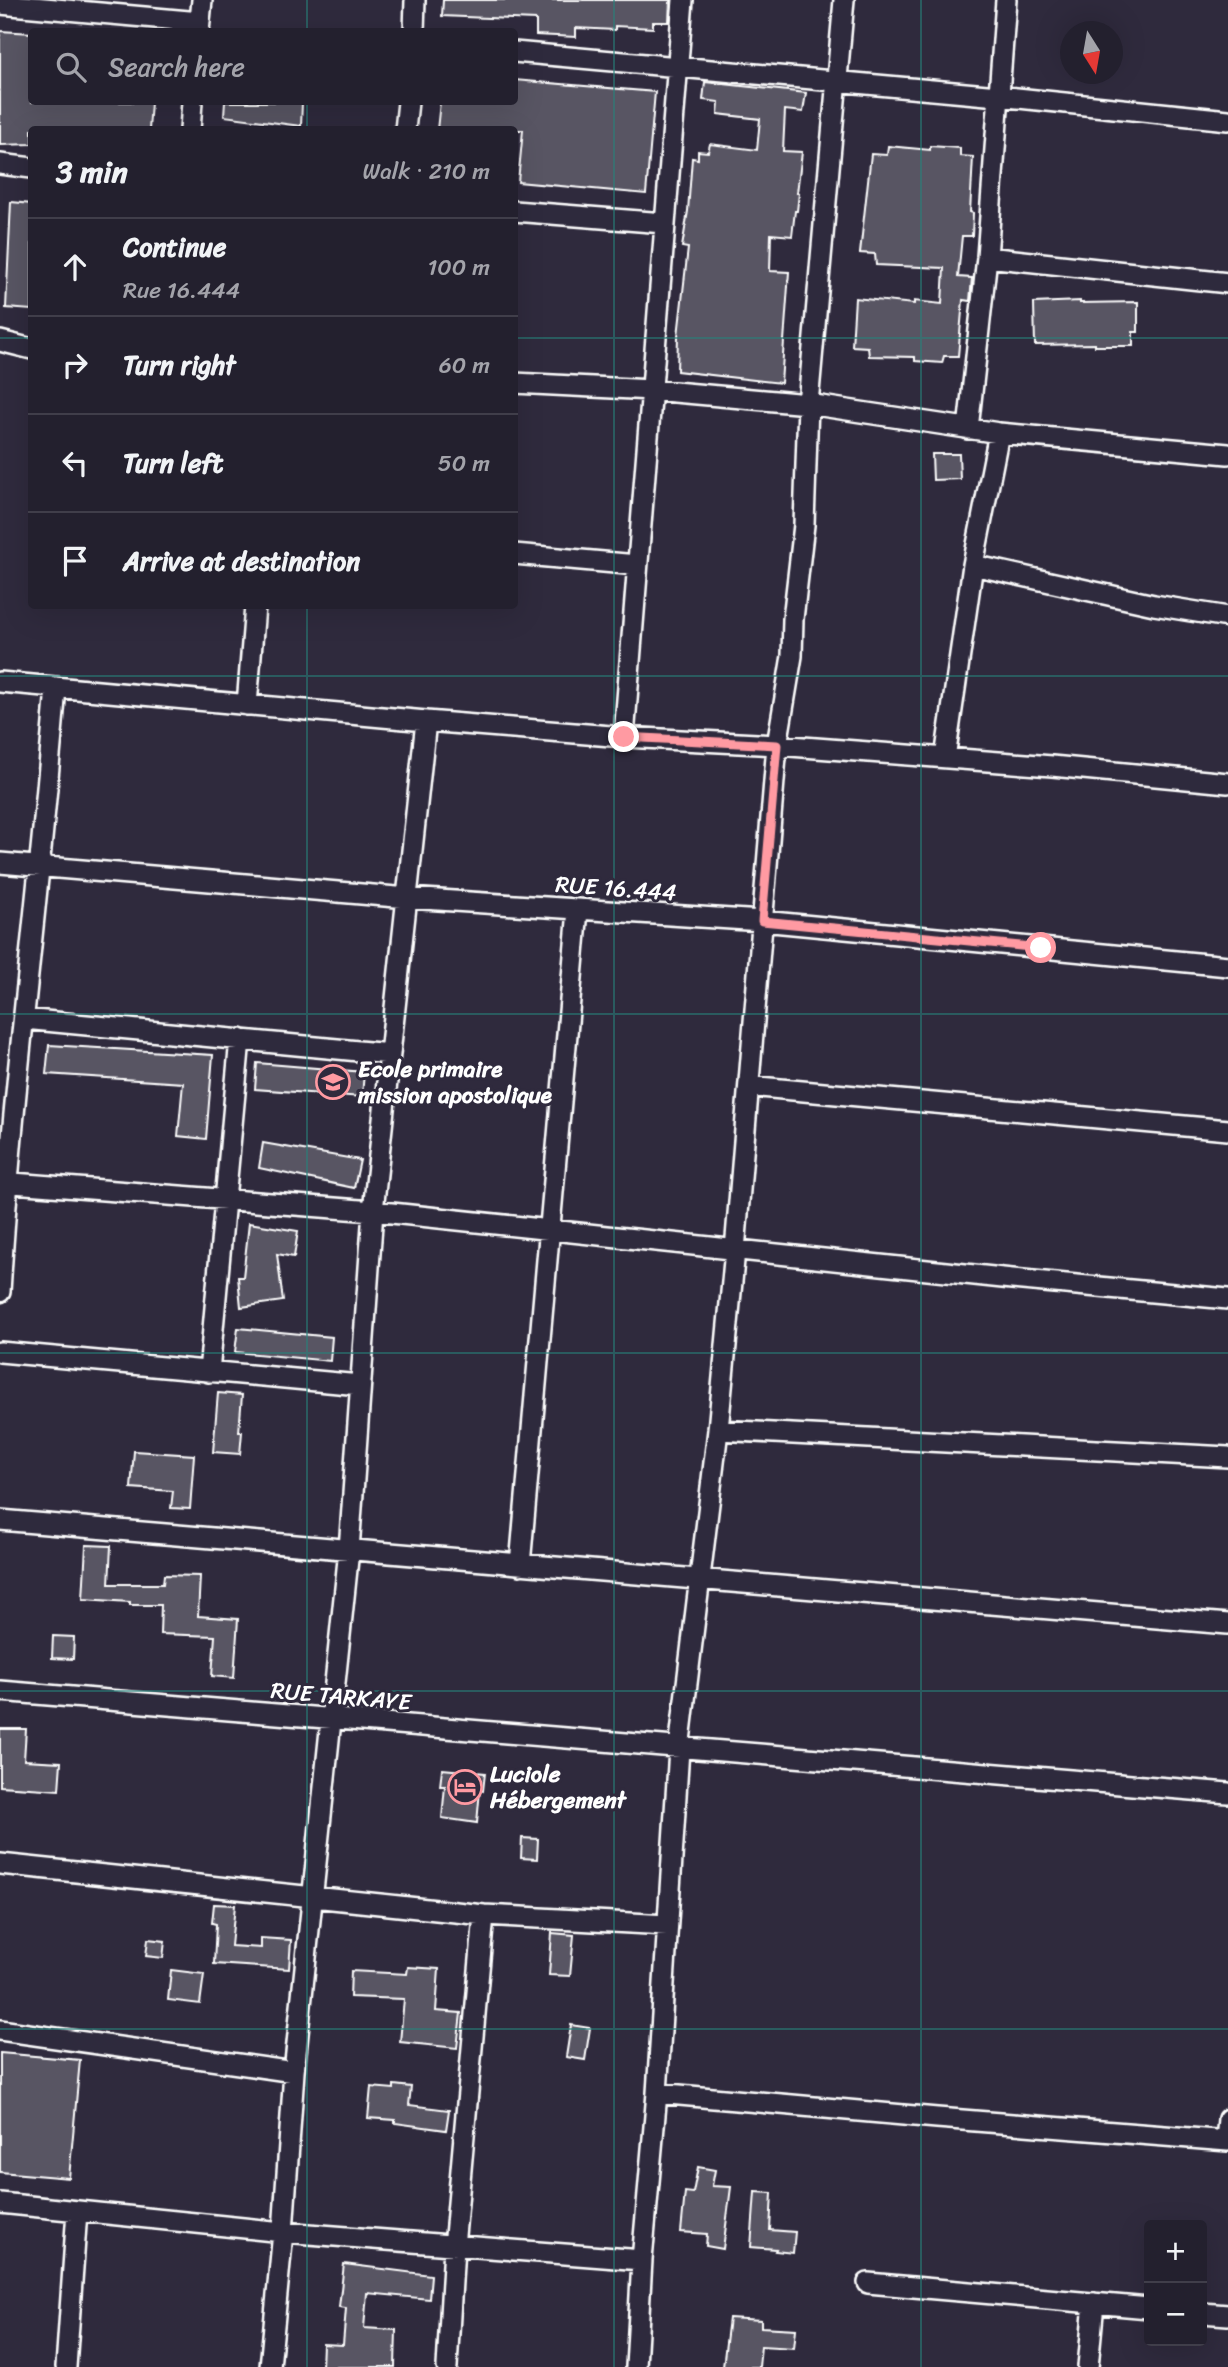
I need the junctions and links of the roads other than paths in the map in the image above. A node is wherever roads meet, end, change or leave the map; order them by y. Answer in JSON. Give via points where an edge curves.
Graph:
{"nodes":[{"id":1,"x":202,"y":0,"type":"edge"},
{"id":2,"x":415,"y":0,"type":"edge"},
{"id":3,"x":683,"y":0,"type":"edge"},
{"id":4,"x":844,"y":0,"type":"edge"},
{"id":5,"x":1006,"y":0,"type":"edge"},
{"id":6,"x":0,"y":4,"type":"edge"},
{"id":7,"x":199,"y":27,"type":"edge"},
{"id":8,"x":414,"y":28,"type":"edge"},
{"id":9,"x":518,"y":52,"type":"edge"},
{"id":10,"x":677,"y":67,"type":"junction"},
{"id":11,"x":838,"y":82,"type":"junction"},
{"id":12,"x":998,"y":96,"type":"junction"},
{"id":13,"x":192,"y":105,"type":"edge"},
{"id":14,"x":408,"y":105,"type":"edge"},
{"id":15,"x":1228,"y":120,"type":"edge"},
{"id":16,"x":190,"y":126,"type":"edge"},
{"id":17,"x":405,"y":126,"type":"edge"},
{"id":18,"x":0,"y":164,"type":"edge"},
{"id":19,"x":28,"y":168,"type":"edge"},
{"id":20,"x":518,"y":211,"type":"edge"},
{"id":21,"x":664,"y":223,"type":"junction"},
{"id":22,"x":987,"y":257,"type":"junction"},
{"id":23,"x":1228,"y":284,"type":"edge"},
{"id":24,"x":0,"y":341,"type":"edge"},
{"id":25,"x":28,"y":348,"type":"edge"},
{"id":26,"x":518,"y":383,"type":"edge"},
{"id":27,"x":652,"y":390,"type":"junction"},
{"id":28,"x":808,"y":404,"type":"junction"},
{"id":29,"x":968,"y":429,"type":"junction"},
{"id":30,"x":999,"y":433,"type":"junction"},
{"id":31,"x":1228,"y":454,"type":"edge"},
{"id":32,"x":518,"y":554,"type":"edge"},
{"id":33,"x":637,"y":565,"type":"junction"},
{"id":34,"x":973,"y":565,"type":"junction"},
{"id":35,"x":255,"y":609,"type":"edge"},
{"id":36,"x":1228,"y":617,"type":"edge"},
{"id":37,"x":0,"y":682,"type":"edge"},
{"id":38,"x":57,"y":687,"type":"junction"},
{"id":39,"x":247,"y":705,"type":"junction"},
{"id":40,"x":426,"y":721,"type":"junction"},
{"id":41,"x":624,"y":737,"type":"junction"},
{"id":42,"x":777,"y":745,"type":"junction"},
{"id":43,"x":945,"y":758,"type":"junction"},
{"id":44,"x":1228,"y":783,"type":"edge"},
{"id":45,"x":0,"y":863,"type":"edge"},
{"id":46,"x":41,"y":866,"type":"junction"},
{"id":47,"x":408,"y":898,"type":"junction"},
{"id":48,"x":578,"y":910,"type":"junction"},
{"id":49,"x":762,"y":921,"type":"junction"},
{"id":50,"x":1228,"y":966,"type":"edge"},
{"id":51,"x":24,"y":1018,"type":"junction"},
{"id":52,"x":240,"y":1039,"type":"junction"},
{"id":53,"x":390,"y":1054,"type":"junction"},
{"id":54,"x":749,"y":1086,"type":"junction"},
{"id":55,"x":1228,"y":1130,"type":"edge"},
{"id":56,"x":3,"y":1182,"type":"edge"},
{"id":57,"x":225,"y":1199,"type":"junction"},
{"id":58,"x":373,"y":1211,"type":"junction"},
{"id":59,"x":551,"y":1231,"type":"junction"},
{"id":60,"x":735,"y":1250,"type":"junction"},
{"id":61,"x":0,"y":1292,"type":"edge"},
{"id":62,"x":1228,"y":1299,"type":"edge"},
{"id":63,"x":0,"y":1352,"type":"edge"},
{"id":64,"x":209,"y":1371,"type":"junction"},
{"id":65,"x":360,"y":1385,"type":"junction"},
{"id":66,"x":718,"y":1430,"type":"junction"},
{"id":67,"x":1228,"y":1457,"type":"edge"},
{"id":68,"x":0,"y":1520,"type":"edge"},
{"id":69,"x":349,"y":1550,"type":"junction"},
{"id":70,"x":520,"y":1564,"type":"junction"},
{"id":71,"x":699,"y":1579,"type":"junction"},
{"id":72,"x":1228,"y":1624,"type":"edge"},
{"id":73,"x":0,"y":1691,"type":"edge"},
{"id":74,"x":330,"y":1720,"type":"junction"},
{"id":75,"x":679,"y":1749,"type":"junction"},
{"id":76,"x":1228,"y":1793,"type":"edge"},
{"id":77,"x":0,"y":1864,"type":"edge"},
{"id":78,"x":313,"y":1896,"type":"junction"},
{"id":79,"x":484,"y":1915,"type":"junction"},
{"id":80,"x":667,"y":1925,"type":"junction"},
{"id":81,"x":0,"y":2029,"type":"edge"},
{"id":82,"x":294,"y":2072,"type":"junction"},
{"id":83,"x":657,"y":2093,"type":"junction"},
{"id":84,"x":1228,"y":2119,"type":"edge"},
{"id":85,"x":1227,"y":2141,"type":"edge"},
{"id":86,"x":0,"y":2203,"type":"edge"},
{"id":87,"x":77,"y":2211,"type":"junction"},
{"id":88,"x":283,"y":2232,"type":"junction"},
{"id":89,"x":454,"y":2246,"type":"junction"},
{"id":90,"x":642,"y":2260,"type":"junction"},
{"id":91,"x":868,"y":2283,"type":"dead end"},
{"id":92,"x":1094,"y":2303,"type":"junction"},
{"id":93,"x":1144,"y":2308,"type":"edge"},
{"id":94,"x":1207,"y":2313,"type":"edge"},
{"id":95,"x":1228,"y":2315,"type":"edge"},
{"id":96,"x":66,"y":2367,"type":"edge"},
{"id":97,"x":270,"y":2367,"type":"edge"},
{"id":98,"x":447,"y":2367,"type":"edge"},
{"id":99,"x":636,"y":2367,"type":"edge"},
{"id":100,"x":1088,"y":2367,"type":"edge"}],
"edges":[{"from":1,"to":7,"type":"street"},
{"from":2,"to":8,"type":"street"},
{"from":3,"to":10,"type":"street"},
{"from":4,"to":11,"type":"street"},
{"from":5,"to":12,"type":"street"},
{"from":6,"to":7,"type":"street"},
{"from":9,"to":10,"type":"street"},
{"from":10,"to":11,"type":"street"},
{"from":10,"to":21,"type":"street"},
{"from":11,"to":12,"type":"street"},
{"from":11,"to":28,"type":"street"},
{"from":12,"to":15,"type":"street"},
{"from":12,"to":22,"type":"street"},
{"from":13,"to":16,"type":"street"},
{"from":14,"to":17,"type":"street"},
{"from":18,"to":19,"type":"street"},
{"from":20,"to":21,"type":"street"},
{"from":21,"to":27,"type":"street"},
{"from":22,"to":23,"type":"street"},
{"from":22,"to":29,"type":"street"},
{"from":24,"to":25,"type":"street"},
{"from":26,"to":27,"type":"street"},
{"from":27,"to":28,"type":"street"},
{"from":27,"to":33,"type":"street"},
{"from":28,"to":29,"type":"street"},
{"from":28,"to":42,"type":"street","via":[[804,525],[792,656]]},
{"from":29,"to":30,"type":"street"},
{"from":30,"to":31,"type":"street"},
{"from":30,"to":34,"type":"street"},
{"from":32,"to":33,"type":"street"},
{"from":33,"to":41,"type":"street"},
{"from":34,"to":36,"type":"street"},
{"from":34,"to":43,"type":"street"},
{"from":35,"to":39,"type":"street"},
{"from":37,"to":38,"type":"street"},
{"from":38,"to":39,"type":"street"},
{"from":38,"to":46,"type":"street"},
{"from":39,"to":40,"type":"street"},
{"from":40,"to":41,"type":"street"},
{"from":40,"to":47,"type":"street"},
{"from":41,"to":42,"type":"street"},
{"from":42,"to":43,"type":"street"},
{"from":42,"to":49,"type":"street"},
{"from":43,"to":44,"type":"street"},
{"from":45,"to":46,"type":"street","name":"RUE 16.444"},
{"from":46,"to":47,"type":"street","name":"RUE 16.444"},
{"from":46,"to":51,"type":"street"},
{"from":47,"to":48,"type":"street","name":"RUE 16.444"},
{"from":47,"to":53,"type":"street"},
{"from":48,"to":49,"type":"street","name":"RUE 16.444"},
{"from":48,"to":59,"type":"street"},
{"from":49,"to":50,"type":"street","name":"RUE 16.444"},
{"from":49,"to":54,"type":"street"},
{"from":51,"to":52,"type":"street"},
{"from":51,"to":56,"type":"street"},
{"from":52,"to":53,"type":"street"},
{"from":52,"to":57,"type":"street"},
{"from":53,"to":58,"type":"street"},
{"from":54,"to":55,"type":"street"},
{"from":54,"to":60,"type":"street"},
{"from":56,"to":57,"type":"street"},
{"from":56,"to":61,"type":"street"},
{"from":57,"to":58,"type":"street"},
{"from":57,"to":64,"type":"street"},
{"from":58,"to":59,"type":"street"},
{"from":58,"to":65,"type":"street"},
{"from":59,"to":60,"type":"street"},
{"from":59,"to":70,"type":"street"},
{"from":60,"to":62,"type":"street"},
{"from":60,"to":66,"type":"street"},
{"from":63,"to":64,"type":"street"},
{"from":64,"to":65,"type":"street"},
{"from":65,"to":69,"type":"street"},
{"from":66,"to":67,"type":"street"},
{"from":66,"to":71,"type":"street"},
{"from":68,"to":69,"type":"street"},
{"from":69,"to":70,"type":"street"},
{"from":69,"to":74,"type":"street"},
{"from":70,"to":71,"type":"street"},
{"from":71,"to":72,"type":"street"},
{"from":71,"to":75,"type":"street"},
{"from":73,"to":74,"type":"street","name":"RUE TARKAYE"},
{"from":74,"to":75,"type":"street","name":"RUE TARKAYE"},
{"from":74,"to":78,"type":"street"},
{"from":75,"to":76,"type":"street","name":"RUE TARKAYE"},
{"from":75,"to":80,"type":"street"},
{"from":77,"to":78,"type":"street"},
{"from":78,"to":79,"type":"street"},
{"from":78,"to":82,"type":"street"},
{"from":79,"to":80,"type":"street"},
{"from":79,"to":89,"type":"street"},
{"from":80,"to":83,"type":"street"},
{"from":81,"to":82,"type":"street"},
{"from":82,"to":88,"type":"street"},
{"from":83,"to":85,"type":"street"},
{"from":83,"to":90,"type":"street"},
{"from":84,"to":85,"type":"street"},
{"from":86,"to":87,"type":"street"},
{"from":87,"to":88,"type":"street"},
{"from":87,"to":96,"type":"street"},
{"from":88,"to":89,"type":"street"},
{"from":88,"to":97,"type":"street"},
{"from":89,"to":90,"type":"street"},
{"from":89,"to":98,"type":"street"},
{"from":90,"to":99,"type":"street"},
{"from":91,"to":92,"type":"street"},
{"from":92,"to":93,"type":"street"},
{"from":92,"to":100,"type":"street"},
{"from":94,"to":95,"type":"street"}]}
